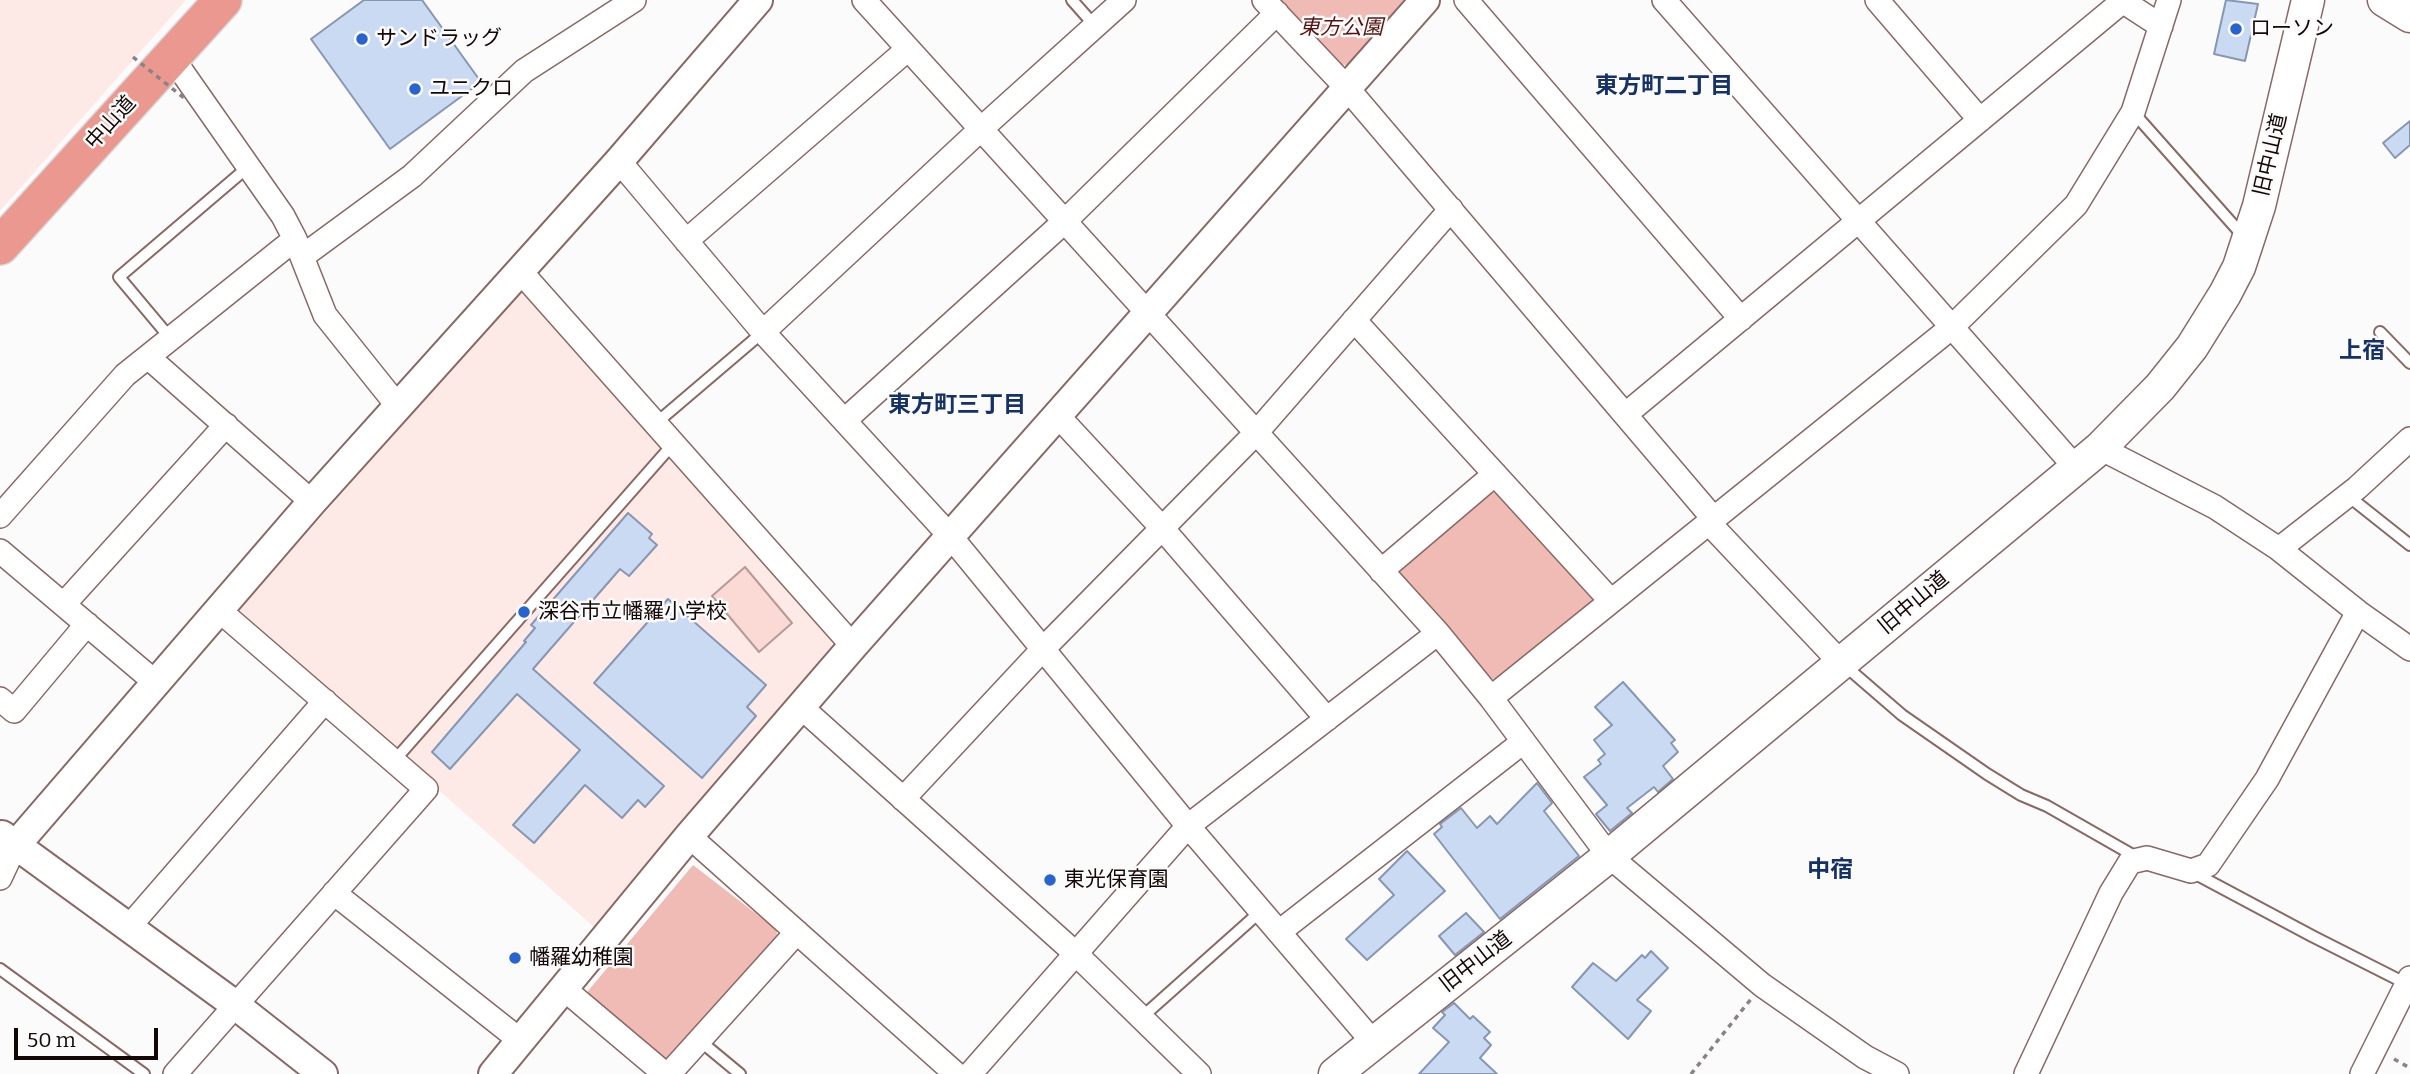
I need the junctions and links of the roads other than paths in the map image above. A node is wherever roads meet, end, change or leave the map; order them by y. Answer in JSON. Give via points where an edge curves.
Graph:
{"nodes":[{"id":1,"x":634,"y":0,"type":"edge"},
{"id":2,"x":758,"y":0,"type":"edge"},
{"id":3,"x":864,"y":0,"type":"edge"},
{"id":4,"x":1072,"y":0,"type":"edge"},
{"id":5,"x":1124,"y":0,"type":"edge"},
{"id":6,"x":1425,"y":0,"type":"edge"},
{"id":7,"x":1466,"y":0,"type":"edge"},
{"id":8,"x":1664,"y":0,"type":"edge"},
{"id":9,"x":1877,"y":0,"type":"edge"},
{"id":10,"x":2169,"y":0,"type":"edge"},
{"id":11,"x":2308,"y":0,"type":"edge"},
{"id":12,"x":2384,"y":0,"type":"edge"},
{"id":13,"x":2122,"y":1,"type":"edge"},
{"id":14,"x":214,"y":5,"type":"edge"},
{"id":15,"x":1270,"y":7,"type":"edge"},
{"id":16,"x":2410,"y":16,"type":"edge"},
{"id":17,"x":1095,"y":26,"type":"junction"},
{"id":18,"x":2161,"y":26,"type":"junction"},
{"id":19,"x":908,"y":49,"type":"junction"},
{"id":20,"x":171,"y":56,"type":"junction"},
{"id":21,"x":1348,"y":88,"type":"junction"},
{"id":22,"x":2133,"y":112,"type":"junction"},
{"id":23,"x":1980,"y":120,"type":"junction"},
{"id":24,"x":981,"y":129,"type":"junction"},
{"id":25,"x":619,"y":161,"type":"junction"},
{"id":26,"x":248,"y":167,"type":"junction"},
{"id":27,"x":1451,"y":209,"type":"junction"},
{"id":28,"x":1858,"y":221,"type":"junction"},
{"id":29,"x":1064,"y":222,"type":"junction"},
{"id":30,"x":686,"y":241,"type":"junction"},
{"id":31,"x":2248,"y":242,"type":"junction"},
{"id":32,"x":0,"y":246,"type":"edge"},
{"id":33,"x":299,"y":248,"type":"junction"},
{"id":34,"x":520,"y":271,"type":"junction"},
{"id":35,"x":1148,"y":314,"type":"junction"},
{"id":36,"x":1741,"y":319,"type":"junction"},
{"id":37,"x":1354,"y":320,"type":"junction"},
{"id":38,"x":1952,"y":327,"type":"junction"},
{"id":39,"x":763,"y":332,"type":"junction"},
{"id":40,"x":2380,"y":332,"type":"dead end"},
{"id":41,"x":171,"y":339,"type":"junction"},
{"id":42,"x":148,"y":357,"type":"junction"},
{"id":43,"x":2410,"y":363,"type":"edge"},
{"id":44,"x":397,"y":405,"type":"junction"},
{"id":45,"x":1626,"y":414,"type":"junction"},
{"id":46,"x":1058,"y":416,"type":"junction"},
{"id":47,"x":845,"y":420,"type":"junction"},
{"id":48,"x":226,"y":425,"type":"junction"},
{"id":49,"x":655,"y":425,"type":"junction"},
{"id":50,"x":1256,"y":433,"type":"junction"},
{"id":51,"x":2410,"y":439,"type":"edge"},
{"id":52,"x":673,"y":444,"type":"junction"},
{"id":53,"x":2100,"y":448,"type":"junction"},
{"id":54,"x":2076,"y":468,"type":"junction"},
{"id":55,"x":1495,"y":474,"type":"junction"},
{"id":56,"x":2347,"y":495,"type":"junction"},
{"id":57,"x":312,"y":502,"type":"junction"},
{"id":58,"x":0,"y":516,"type":"edge"},
{"id":59,"x":1710,"y":520,"type":"junction"},
{"id":60,"x":1162,"y":528,"type":"junction"},
{"id":61,"x":951,"y":537,"type":"junction"},
{"id":62,"x":2410,"y":545,"type":"edge"},
{"id":63,"x":2279,"y":549,"type":"junction"},
{"id":64,"x":0,"y":551,"type":"edge"},
{"id":65,"x":1381,"y":571,"type":"junction"},
{"id":66,"x":1611,"y":601,"type":"junction"},
{"id":67,"x":64,"y":604,"type":"junction"},
{"id":68,"x":220,"y":611,"type":"junction"},
{"id":69,"x":2358,"y":612,"type":"junction"},
{"id":70,"x":87,"y":624,"type":"junction"},
{"id":71,"x":1438,"y":633,"type":"junction"},
{"id":72,"x":853,"y":646,"type":"junction"},
{"id":73,"x":1042,"y":649,"type":"junction"},
{"id":74,"x":2410,"y":649,"type":"edge"},
{"id":75,"x":1841,"y":663,"type":"junction"},
{"id":76,"x":155,"y":682,"type":"junction"},
{"id":77,"x":1491,"y":698,"type":"junction"},
{"id":78,"x":0,"y":699,"type":"edge"},
{"id":79,"x":325,"y":701,"type":"junction"},
{"id":80,"x":802,"y":708,"type":"junction"},
{"id":81,"x":1327,"y":719,"type":"junction"},
{"id":82,"x":1523,"y":742,"type":"junction"},
{"id":83,"x":394,"y":761,"type":"junction"},
{"id":84,"x":903,"y":799,"type":"junction"},
{"id":85,"x":1188,"y":826,"type":"junction"},
{"id":86,"x":689,"y":836,"type":"junction"},
{"id":87,"x":8,"y":840,"type":"edge"},
{"id":88,"x":1609,"y":856,"type":"junction"},
{"id":89,"x":2141,"y":859,"type":"junction"},
{"id":90,"x":2191,"y":871,"type":"junction"},
{"id":91,"x":0,"y":878,"type":"edge"},
{"id":92,"x":334,"y":893,"type":"junction"},
{"id":93,"x":1261,"y":911,"type":"junction"},
{"id":94,"x":128,"y":928,"type":"junction"},
{"id":95,"x":797,"y":932,"type":"junction"},
{"id":96,"x":1279,"y":932,"type":"junction"},
{"id":97,"x":1075,"y":953,"type":"junction"},
{"id":98,"x":0,"y":969,"type":"edge"},
{"id":99,"x":2408,"y":981,"type":"edge"},
{"id":100,"x":563,"y":988,"type":"junction"},
{"id":101,"x":234,"y":1004,"type":"junction"},
{"id":102,"x":1141,"y":1018,"type":"junction"},
{"id":103,"x":699,"y":1040,"type":"junction"},
{"id":104,"x":521,"y":1041,"type":"junction"},
{"id":105,"x":1373,"y":1042,"type":"junction"},
{"id":106,"x":144,"y":1074,"type":"edge"},
{"id":107,"x":175,"y":1074,"type":"edge"},
{"id":108,"x":323,"y":1074,"type":"edge"},
{"id":109,"x":493,"y":1074,"type":"edge"},
{"id":110,"x":667,"y":1074,"type":"edge"},
{"id":111,"x":740,"y":1074,"type":"edge"},
{"id":112,"x":956,"y":1074,"type":"edge"},
{"id":113,"x":970,"y":1074,"type":"edge"},
{"id":114,"x":1199,"y":1074,"type":"edge"},
{"id":115,"x":1335,"y":1074,"type":"edge"},
{"id":116,"x":1897,"y":1074,"type":"edge"},
{"id":117,"x":2026,"y":1074,"type":"edge"},
{"id":118,"x":2362,"y":1074,"type":"edge"}],
"edges":[{"from":1,"to":33,"type":"street","via":[[524,71],[412,176]]},
{"from":2,"to":25,"type":"street"},
{"from":3,"to":19,"type":"street"},
{"from":4,"to":17,"type":"lane"},
{"from":5,"to":17,"type":"street"},
{"from":6,"to":21,"type":"street"},
{"from":7,"to":36,"type":"street"},
{"from":8,"to":28,"type":"street"},
{"from":9,"to":23,"type":"street"},
{"from":10,"to":18,"type":"street"},
{"from":11,"to":31,"type":"main road","name":"旧中山道"},
{"from":12,"to":16,"type":"main road"},
{"from":13,"to":18,"type":"street"},
{"from":13,"to":23,"type":"street"},
{"from":14,"to":20,"type":"highway","name":"中山道"},
{"from":15,"to":21,"type":"street"},
{"from":15,"to":29,"type":"street"},
{"from":17,"to":24,"type":"street"},
{"from":18,"to":22,"type":"street"},
{"from":19,"to":24,"type":"street"},
{"from":19,"to":30,"type":"street"},
{"from":20,"to":26,"type":"street"},
{"from":20,"to":32,"type":"highway","name":"中山道"},
{"from":21,"to":27,"type":"street"},
{"from":21,"to":35,"type":"street"},
{"from":22,"to":31,"type":"lane"},
{"from":22,"to":38,"type":"street","via":[[2076,205]]},
{"from":23,"to":28,"type":"street"},
{"from":24,"to":29,"type":"street"},
{"from":24,"to":39,"type":"street"},
{"from":25,"to":30,"type":"street"},
{"from":25,"to":34,"type":"street"},
{"from":26,"to":33,"type":"street","via":[[283,216]]},
{"from":26,"to":41,"type":"lane","via":[[119,277]]},
{"from":27,"to":37,"type":"street"},
{"from":27,"to":45,"type":"street"},
{"from":28,"to":36,"type":"street"},
{"from":28,"to":38,"type":"street"},
{"from":29,"to":35,"type":"street"},
{"from":29,"to":47,"type":"street"},
{"from":30,"to":39,"type":"street"},
{"from":31,"to":53,"type":"main road","name":"旧中山道","via":[[2225,294],[2192,347]]},
{"from":33,"to":41,"type":"street"},
{"from":33,"to":44,"type":"street","via":[[325,315]]},
{"from":34,"to":44,"type":"street"},
{"from":34,"to":49,"type":"street"},
{"from":35,"to":46,"type":"street"},
{"from":35,"to":50,"type":"street"},
{"from":36,"to":45,"type":"street"},
{"from":37,"to":50,"type":"street"},
{"from":37,"to":55,"type":"street"},
{"from":38,"to":54,"type":"street"},
{"from":38,"to":59,"type":"street"},
{"from":39,"to":47,"type":"street"},
{"from":39,"to":49,"type":"lane"},
{"from":40,"to":43,"type":"lane"},
{"from":41,"to":42,"type":"street"},
{"from":42,"to":48,"type":"street"},
{"from":42,"to":58,"type":"street","via":[[125,375]]},
{"from":44,"to":57,"type":"street"},
{"from":45,"to":59,"type":"street"},
{"from":46,"to":60,"type":"street"},
{"from":46,"to":61,"type":"street"},
{"from":47,"to":61,"type":"street"},
{"from":48,"to":57,"type":"street"},
{"from":48,"to":67,"type":"street"},
{"from":49,"to":52,"type":"street"},
{"from":50,"to":60,"type":"street"},
{"from":50,"to":65,"type":"street"},
{"from":51,"to":56,"type":"street"},
{"from":52,"to":72,"type":"street"},
{"from":52,"to":83,"type":"lane"},
{"from":53,"to":54,"type":"main road","name":"旧中山道"},
{"from":53,"to":63,"type":"street","via":[[2215,507]]},
{"from":54,"to":75,"type":"main road","name":"旧中山道"},
{"from":55,"to":65,"type":"street"},
{"from":55,"to":66,"type":"street"},
{"from":56,"to":62,"type":"lane"},
{"from":56,"to":63,"type":"street"},
{"from":57,"to":68,"type":"street"},
{"from":59,"to":66,"type":"street"},
{"from":59,"to":75,"type":"street"},
{"from":60,"to":73,"type":"street"},
{"from":60,"to":81,"type":"street"},
{"from":61,"to":72,"type":"street"},
{"from":61,"to":73,"type":"street"},
{"from":63,"to":69,"type":"street"},
{"from":64,"to":67,"type":"street"},
{"from":65,"to":71,"type":"street"},
{"from":66,"to":77,"type":"street"},
{"from":67,"to":70,"type":"street"},
{"from":68,"to":76,"type":"street"},
{"from":68,"to":79,"type":"street"},
{"from":69,"to":74,"type":"street"},
{"from":69,"to":90,"type":"street","via":[[2267,779],[2208,865]]},
{"from":70,"to":76,"type":"street"},
{"from":70,"to":78,"type":"street","via":[[14,710]]},
{"from":71,"to":77,"type":"street"},
{"from":71,"to":81,"type":"street"},
{"from":72,"to":80,"type":"street"},
{"from":73,"to":84,"type":"street"},
{"from":73,"to":85,"type":"street"},
{"from":75,"to":88,"type":"main road","name":"旧中山道"},
{"from":75,"to":89,"type":"lane","via":[[1902,715],[1987,775]]},
{"from":76,"to":87,"type":"street"},
{"from":77,"to":82,"type":"street"},
{"from":79,"to":83,"type":"street"},
{"from":79,"to":94,"type":"street"},
{"from":80,"to":84,"type":"street"},
{"from":80,"to":86,"type":"street"},
{"from":81,"to":85,"type":"street"},
{"from":82,"to":88,"type":"street"},
{"from":82,"to":96,"type":"street"},
{"from":83,"to":92,"type":"street","via":[[426,789]]},
{"from":84,"to":97,"type":"street"},
{"from":85,"to":93,"type":"street"},
{"from":85,"to":97,"type":"street"},
{"from":86,"to":95,"type":"street"},
{"from":86,"to":100,"type":"street"},
{"from":87,"to":91,"type":"street"},
{"from":87,"to":94,"type":"street"},
{"from":88,"to":105,"type":"main road","name":"旧中山道"},
{"from":88,"to":116,"type":"street","via":[[1762,985]]},
{"from":89,"to":90,"type":"street"},
{"from":89,"to":117,"type":"street","via":[[2130,862],[2111,893]]},
{"from":90,"to":99,"type":"lane"},
{"from":92,"to":101,"type":"street"},
{"from":92,"to":104,"type":"street"},
{"from":93,"to":96,"type":"street"},
{"from":93,"to":102,"type":"lane"},
{"from":94,"to":101,"type":"street"},
{"from":95,"to":103,"type":"street"},
{"from":95,"to":112,"type":"street"},
{"from":96,"to":105,"type":"street"},
{"from":97,"to":102,"type":"street"},
{"from":97,"to":113,"type":"street"},
{"from":98,"to":106,"type":"lane"},
{"from":99,"to":118,"type":"street"},
{"from":100,"to":104,"type":"street"},
{"from":100,"to":110,"type":"street"},
{"from":101,"to":107,"type":"street"},
{"from":101,"to":108,"type":"street"},
{"from":102,"to":114,"type":"street"},
{"from":103,"to":110,"type":"street"},
{"from":103,"to":111,"type":"lane"},
{"from":104,"to":109,"type":"street"},
{"from":105,"to":115,"type":"main road","name":"旧中山道"}]}
